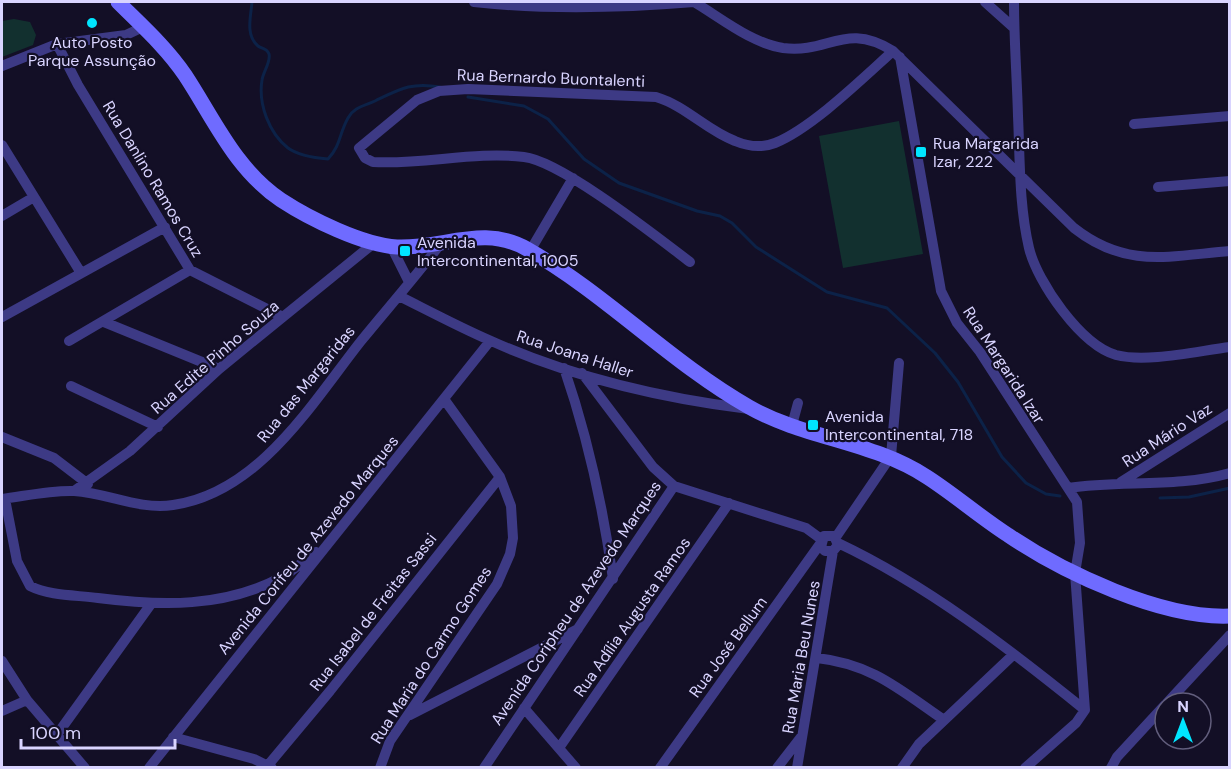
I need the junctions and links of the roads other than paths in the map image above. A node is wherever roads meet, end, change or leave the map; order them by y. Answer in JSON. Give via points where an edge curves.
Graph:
{"nodes":[{"id":1,"x":118,"y":2,"type":"edge"},
{"id":2,"x":474,"y":2,"type":"edge"},
{"id":3,"x":694,"y":2,"type":"edge"},
{"id":4,"x":985,"y":2,"type":"edge"},
{"id":5,"x":1014,"y":2,"type":"edge"},
{"id":6,"x":510,"y":4,"type":"edge"},
{"id":7,"x":143,"y":27,"type":"junction"},
{"id":8,"x":1014,"y":28,"type":"junction"},
{"id":9,"x":57,"y":44,"type":"junction"},
{"id":10,"x":897,"y":54,"type":"junction"},
{"id":11,"x":2,"y":66,"type":"edge"},
{"id":12,"x":1230,"y":116,"type":"edge"},
{"id":13,"x":1134,"y":124,"type":"dead end"},
{"id":14,"x":2,"y":145,"type":"edge"},
{"id":15,"x":1020,"y":177,"type":"junction"},
{"id":16,"x":573,"y":178,"type":"junction"},
{"id":17,"x":1230,"y":181,"type":"edge"},
{"id":18,"x":1158,"y":187,"type":"dead end"},
{"id":19,"x":34,"y":197,"type":"junction"},
{"id":20,"x":2,"y":216,"type":"edge"},
{"id":21,"x":165,"y":227,"type":"junction"},
{"id":22,"x":442,"y":242,"type":"junction"},
{"id":23,"x":374,"y":243,"type":"junction"},
{"id":24,"x":425,"y":245,"type":"junction"},
{"id":25,"x":391,"y":246,"type":"junction"},
{"id":26,"x":530,"y":250,"type":"junction"},
{"id":27,"x":1230,"y":251,"type":"edge"},
{"id":28,"x":690,"y":262,"type":"dead end"},
{"id":29,"x":425,"y":264,"type":"junction"},
{"id":30,"x":190,"y":270,"type":"junction"},
{"id":31,"x":81,"y":273,"type":"junction"},
{"id":32,"x":409,"y":282,"type":"junction"},
{"id":33,"x":399,"y":296,"type":"junction"},
{"id":34,"x":2,"y":317,"type":"edge"},
{"id":35,"x":284,"y":317,"type":"junction"},
{"id":36,"x":104,"y":322,"type":"junction"},
{"id":37,"x":69,"y":341,"type":"dead end"},
{"id":38,"x":490,"y":341,"type":"junction"},
{"id":39,"x":1230,"y":347,"type":"edge"},
{"id":40,"x":899,"y":363,"type":"dead end"},
{"id":41,"x":564,"y":368,"type":"junction"},
{"id":42,"x":219,"y":369,"type":"junction"},
{"id":43,"x":582,"y":373,"type":"junction"},
{"id":44,"x":71,"y":386,"type":"dead end"},
{"id":45,"x":444,"y":399,"type":"junction"},
{"id":46,"x":798,"y":403,"type":"dead end"},
{"id":47,"x":752,"y":409,"type":"junction"},
{"id":48,"x":1230,"y":413,"type":"edge"},
{"id":49,"x":792,"y":426,"type":"junction"},
{"id":50,"x":158,"y":427,"type":"junction"},
{"id":51,"x":2,"y":437,"type":"edge"},
{"id":52,"x":891,"y":456,"type":"junction"},
{"id":53,"x":1230,"y":473,"type":"edge"},
{"id":54,"x":500,"y":477,"type":"junction"},
{"id":55,"x":1121,"y":482,"type":"junction"},
{"id":56,"x":88,"y":484,"type":"junction"},
{"id":57,"x":674,"y":486,"type":"junction"},
{"id":58,"x":1068,"y":488,"type":"junction"},
{"id":59,"x":74,"y":491,"type":"junction"},
{"id":60,"x":3,"y":499,"type":"edge"},
{"id":61,"x":729,"y":503,"type":"junction"},
{"id":62,"x":821,"y":541,"type":"junction"},
{"id":63,"x":328,"y":543,"type":"junction"},
{"id":64,"x":836,"y":544,"type":"junction"},
{"id":65,"x":1076,"y":573,"type":"junction"},
{"id":66,"x":613,"y":579,"type":"junction"},
{"id":67,"x":151,"y":604,"type":"junction"},
{"id":68,"x":1230,"y":616,"type":"edge"},
{"id":69,"x":581,"y":628,"type":"junction"},
{"id":70,"x":1230,"y":635,"type":"edge"},
{"id":71,"x":1013,"y":655,"type":"junction"},
{"id":72,"x":817,"y":658,"type":"junction"},
{"id":73,"x":2,"y":661,"type":"edge"},
{"id":74,"x":1178,"y":691,"type":"edge"},
{"id":75,"x":27,"y":700,"type":"junction"},
{"id":76,"x":524,"y":708,"type":"junction"},
{"id":77,"x":1085,"y":710,"type":"junction"},
{"id":78,"x":2,"y":711,"type":"edge"},
{"id":79,"x":408,"y":716,"type":"junction"},
{"id":80,"x":1153,"y":718,"type":"edge"},
{"id":81,"x":944,"y":720,"type":"junction"},
{"id":82,"x":802,"y":735,"type":"junction"},
{"id":83,"x":56,"y":736,"type":"junction"},
{"id":84,"x":173,"y":737,"type":"junction"},
{"id":85,"x":559,"y":748,"type":"junction"},
{"id":86,"x":270,"y":766,"type":"edge"},
{"id":87,"x":85,"y":768,"type":"edge"},
{"id":88,"x":149,"y":768,"type":"edge"},
{"id":89,"x":380,"y":768,"type":"edge"},
{"id":90,"x":484,"y":768,"type":"edge"},
{"id":91,"x":576,"y":768,"type":"edge"},
{"id":92,"x":660,"y":768,"type":"edge"},
{"id":93,"x":777,"y":768,"type":"edge"},
{"id":94,"x":797,"y":768,"type":"edge"},
{"id":95,"x":902,"y":768,"type":"edge"},
{"id":96,"x":1025,"y":768,"type":"edge"},
{"id":97,"x":1110,"y":768,"type":"edge"}],
"edges":[{"from":1,"to":7,"type":"street"},
{"from":2,"to":6,"type":"street"},
{"from":3,"to":6,"type":"street","via":[[579,8]]},
{"from":3,"to":10,"type":"street","via":[[770,45],[804,48],[859,37],[878,41]]},
{"from":4,"to":8,"type":"street"},
{"from":5,"to":8,"type":"street"},
{"from":7,"to":9,"type":"street","via":[[126,35]]},
{"from":7,"to":23,"type":"street","via":[[170,54],[233,153],[266,189],[300,211]]},
{"from":8,"to":15,"type":"street"},
{"from":9,"to":11,"type":"street"},
{"from":9,"to":21,"type":"street","name":"Rua Danlino Ramos Cruz","via":[[78,86]]},
{"from":10,"to":15,"type":"street"},
{"from":10,"to":16,"type":"street","name":"Rua Bernardo Buontalenti","via":[[787,137],[765,146],[748,146],[725,137],[684,108],[656,97],[468,89],[439,91],[417,100],[360,145],[358,151],[373,162],[522,156]]},
{"from":10,"to":58,"type":"street","name":"Rua Margarida Izar","via":[[941,291],[957,324],[980,352]]},
{"from":12,"to":13,"type":"street"},
{"from":14,"to":19,"type":"street"},
{"from":15,"to":27,"type":"street","via":[[1074,228],[1106,250],[1154,256]]},
{"from":15,"to":39,"type":"street","via":[[1033,261],[1088,341],[1108,352],[1129,356]]},
{"from":16,"to":26,"type":"street"},
{"from":16,"to":28,"type":"street"},
{"from":17,"to":18,"type":"street"},
{"from":19,"to":20,"type":"street"},
{"from":19,"to":31,"type":"street"},
{"from":21,"to":30,"type":"street","name":"Rua Danlino Ramos Cruz"},
{"from":21,"to":31,"type":"street"},
{"from":22,"to":24,"type":"street"},
{"from":22,"to":26,"type":"street","via":[[501,238]]},
{"from":22,"to":29,"type":"street","name":"Rua das Margaridas"},
{"from":23,"to":25,"type":"street"},
{"from":23,"to":35,"type":"street","name":"Rua Edite Pinho Souza"},
{"from":24,"to":25,"type":"street"},
{"from":24,"to":29,"type":"street"},
{"from":25,"to":32,"type":"street"},
{"from":26,"to":47,"type":"street"},
{"from":29,"to":32,"type":"street","name":"Rua das Margaridas"},
{"from":30,"to":35,"type":"street","name":"Rua Danlino Ramos Cruz"},
{"from":30,"to":36,"type":"street"},
{"from":31,"to":34,"type":"street"},
{"from":32,"to":33,"type":"street","name":"Rua das Margaridas"},
{"from":33,"to":38,"type":"street","name":"Rua Joana Haller"},
{"from":33,"to":59,"type":"street","name":"Rua das Margaridas","via":[[296,424],[236,481],[195,501],[173,505],[143,505]]},
{"from":35,"to":42,"type":"street","name":"Rua Edite Pinho Souza"},
{"from":36,"to":37,"type":"street"},
{"from":36,"to":42,"type":"street"},
{"from":38,"to":41,"type":"street","name":"Rua Joana Haller"},
{"from":38,"to":45,"type":"street","name":"Avenida Corifeu de Azevedo Marques"},
{"from":40,"to":52,"type":"street"},
{"from":41,"to":43,"type":"street","name":"Rua Joana Haller"},
{"from":41,"to":66,"type":"street","via":[[597,481]]},
{"from":42,"to":50,"type":"street","name":"Rua Edite Pinho Souza"},
{"from":43,"to":47,"type":"street","name":"Rua Joana Haller","via":[[684,401]]},
{"from":43,"to":57,"type":"street","name":"Avenida Coripheu de Azevedo Marques","via":[[646,458]]},
{"from":44,"to":50,"type":"street"},
{"from":45,"to":54,"type":"street","name":"Rua Maria do Carmo Gomes"},
{"from":45,"to":63,"type":"street","name":"Avenida Corifeu de Azevedo Marques"},
{"from":46,"to":49,"type":"street"},
{"from":47,"to":49,"type":"street"},
{"from":48,"to":55,"type":"street","name":"Rua Mário Vaz"},
{"from":49,"to":52,"type":"street"},
{"from":50,"to":56,"type":"street","name":"Rua Edite Pinho Souza"},
{"from":51,"to":56,"type":"street","via":[[54,458]]},
{"from":52,"to":64,"type":"street","name":"Rua Maria Beu Nunes"},
{"from":52,"to":65,"type":"street","via":[[1012,538]]},
{"from":53,"to":55,"type":"street","via":[[1165,483]]},
{"from":54,"to":79,"type":"street","name":"Rua Maria do Carmo Gomes","via":[[512,506],[510,554]]},
{"from":54,"to":86,"type":"street","name":"Rua Isabel de Freitas Sassi"},
{"from":55,"to":58,"type":"street"},
{"from":56,"to":59,"type":"street","name":"Rua Edite Pinho Souza"},
{"from":57,"to":61,"type":"street"},
{"from":57,"to":66,"type":"street","name":"Avenida Coripheu de Azevedo Marques"},
{"from":58,"to":65,"type":"street","name":"Rua Margarida Izar","via":[[1077,502],[1080,520]]},
{"from":59,"to":60,"type":"street","name":"Rua das Margaridas"},
{"from":60,"to":67,"type":"street","via":[[17,561],[30,586],[53,593]]},
{"from":61,"to":62,"type":"street","via":[[806,528]]},
{"from":61,"to":85,"type":"street","name":"Rua Adília Augusta Ramos"},
{"from":62,"to":64,"type":"street","via":[[825,551]]},
{"from":62,"to":92,"type":"street","name":"Rua José Bellum"},
{"from":63,"to":67,"type":"street","via":[[284,576],[243,593],[204,602]]},
{"from":63,"to":84,"type":"street","name":"Avenida Corifeu de Azevedo Marques"},
{"from":64,"to":71,"type":"street","via":[[863,554],[928,594]]},
{"from":64,"to":72,"type":"street","name":"Rua Maria Beu Nunes"},
{"from":65,"to":68,"type":"street","via":[[1178,612]]},
{"from":65,"to":77,"type":"street","name":"Rua Margarida Izar"},
{"from":66,"to":69,"type":"street","name":"Avenida Coripheu de Azevedo Marques"},
{"from":67,"to":83,"type":"street"},
{"from":69,"to":76,"type":"street","name":"Avenida Coripheu de Azevedo Marques"},
{"from":69,"to":79,"type":"street"},
{"from":70,"to":74,"type":"street"},
{"from":71,"to":77,"type":"street"},
{"from":71,"to":81,"type":"street"},
{"from":72,"to":81,"type":"street","via":[[873,671]]},
{"from":72,"to":82,"type":"street","name":"Rua Maria Beu Nunes"},
{"from":73,"to":75,"type":"street"},
{"from":75,"to":78,"type":"street"},
{"from":75,"to":83,"type":"street"},
{"from":76,"to":85,"type":"street"},
{"from":76,"to":90,"type":"street","name":"Avenida Coripheu de Azevedo Marques"},
{"from":77,"to":96,"type":"street","via":[[1076,723]]},
{"from":79,"to":89,"type":"street","name":"Rua Maria do Carmo Gomes","via":[[390,741]]},
{"from":80,"to":97,"type":"street"},
{"from":81,"to":95,"type":"street","via":[[919,744]]},
{"from":82,"to":93,"type":"street"},
{"from":82,"to":94,"type":"street","name":"Rua Maria Beu Nunes"},
{"from":83,"to":87,"type":"street"},
{"from":84,"to":86,"type":"street"},
{"from":84,"to":88,"type":"street","name":"Avenida Corifeu de Azevedo Marques"},
{"from":85,"to":91,"type":"street"}]}
